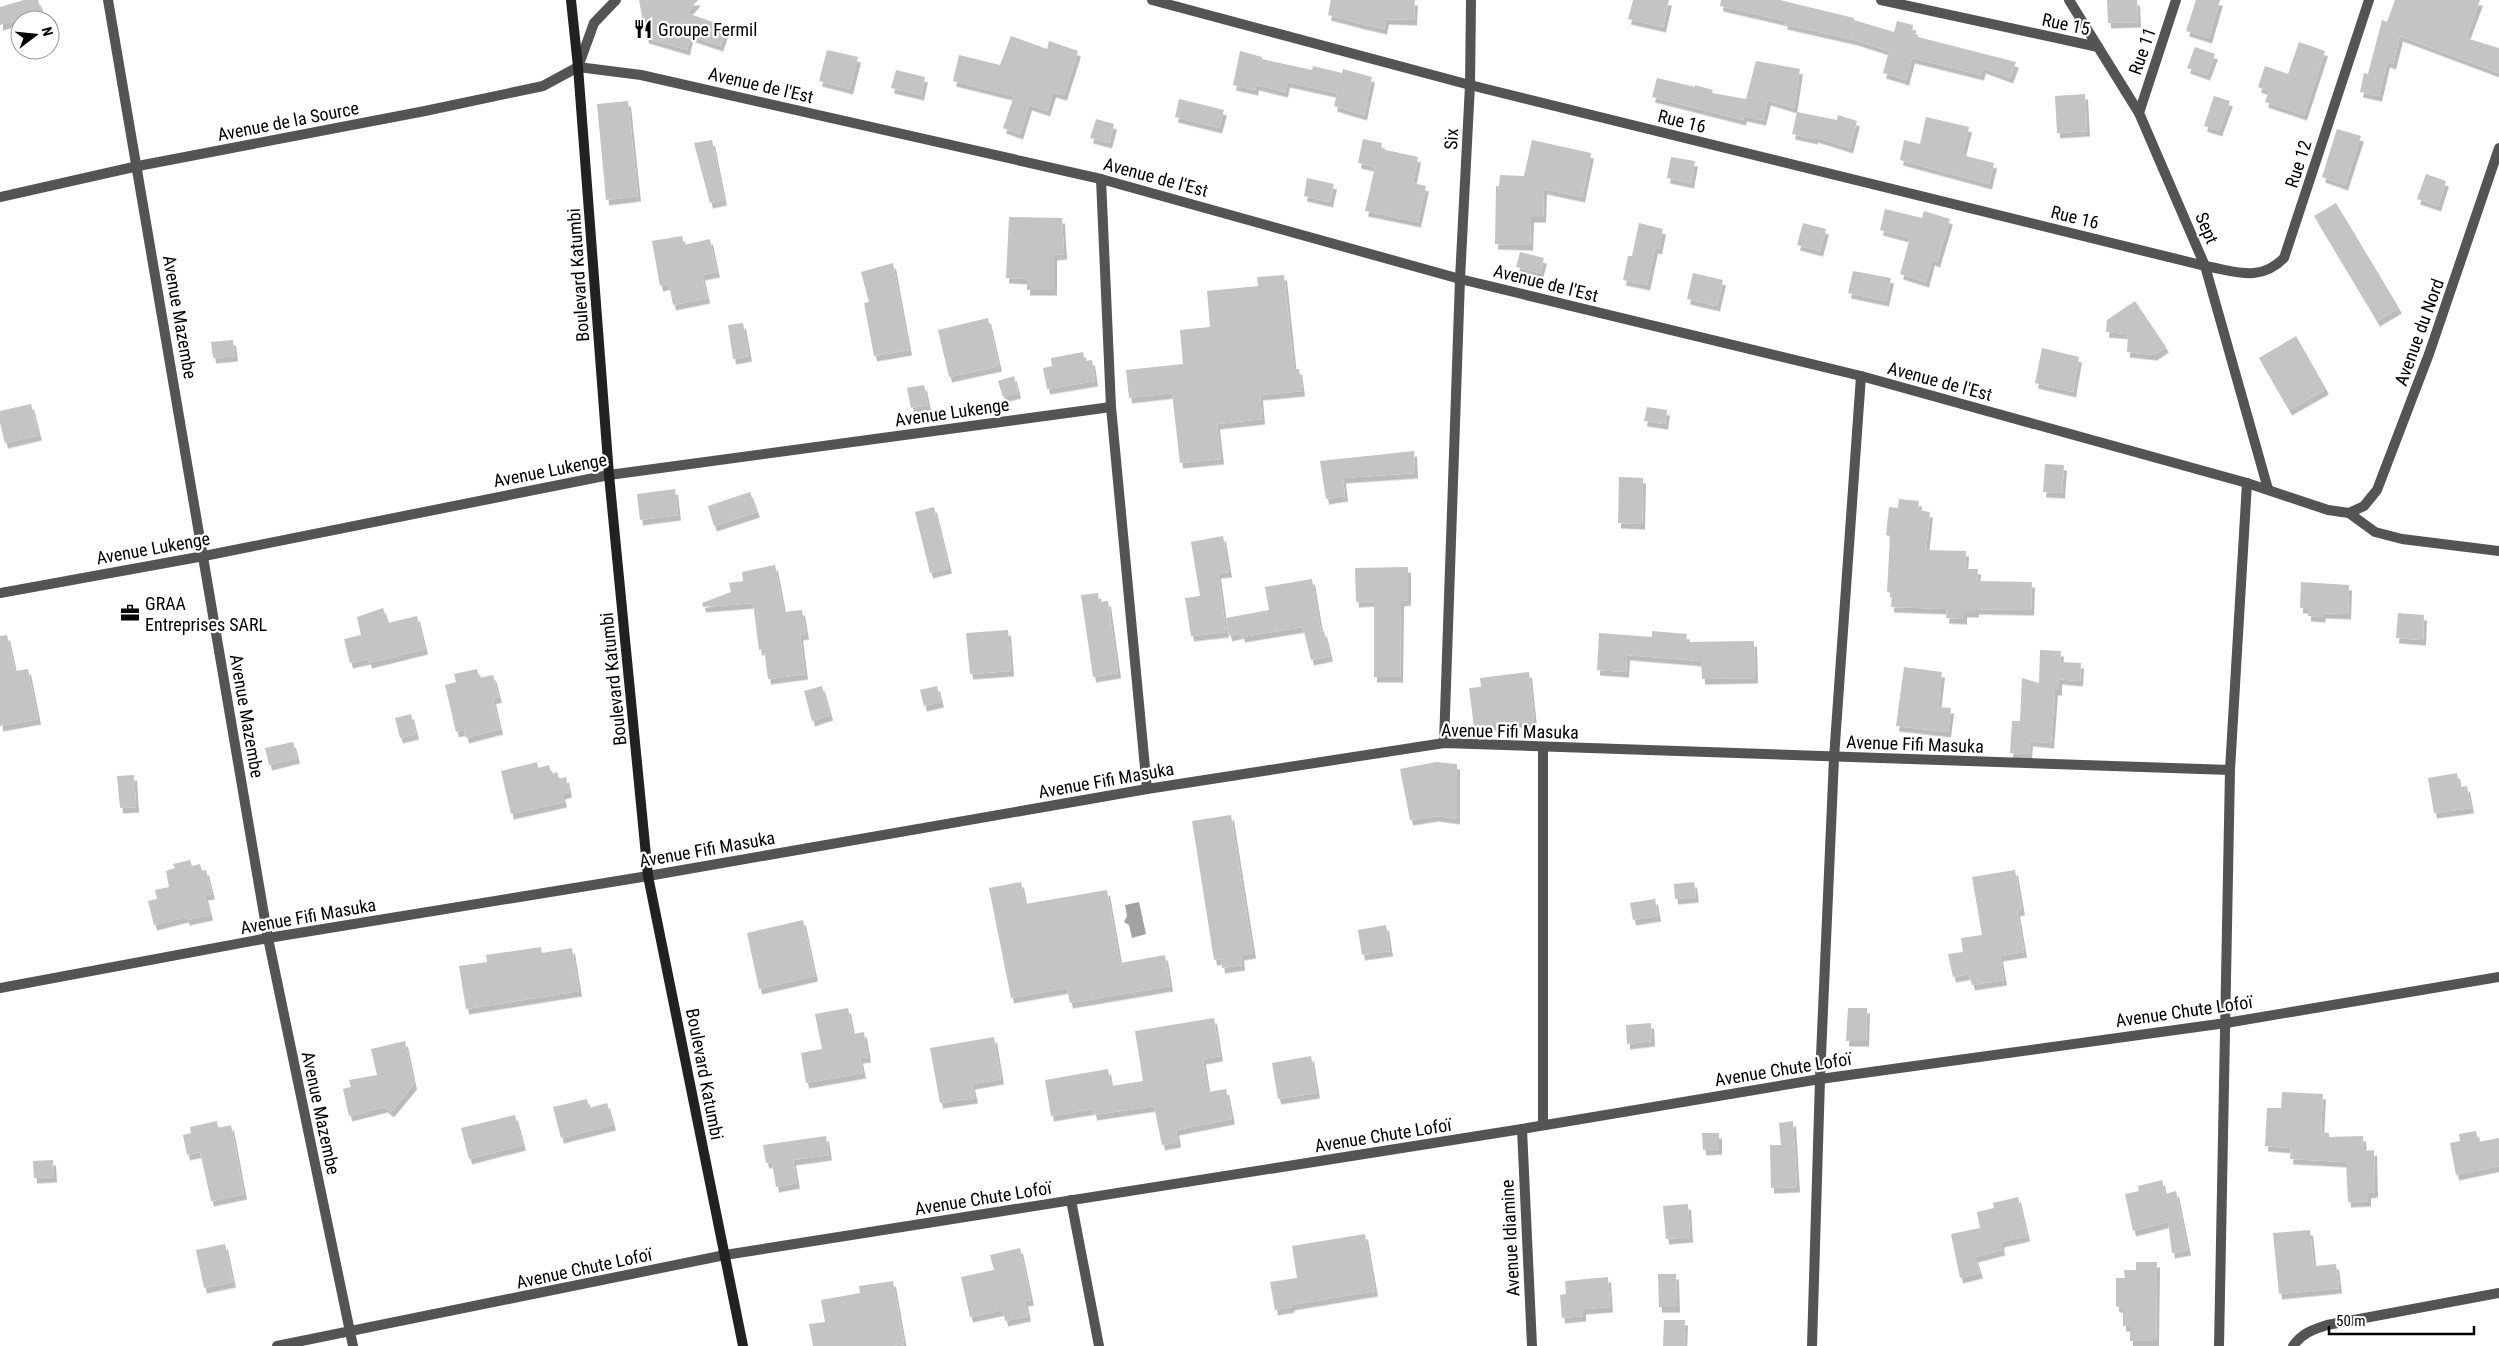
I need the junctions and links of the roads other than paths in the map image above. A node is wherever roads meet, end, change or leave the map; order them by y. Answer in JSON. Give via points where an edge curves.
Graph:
{"nodes":[{"id":1,"x":108,"y":0,"type":"edge"},
{"id":2,"x":571,"y":0,"type":"edge"},
{"id":3,"x":616,"y":0,"type":"edge"},
{"id":4,"x":1152,"y":0,"type":"edge"},
{"id":5,"x":1471,"y":0,"type":"edge"},
{"id":6,"x":1881,"y":0,"type":"edge"},
{"id":7,"x":2069,"y":0,"type":"edge"},
{"id":8,"x":2176,"y":0,"type":"edge"},
{"id":9,"x":2369,"y":0,"type":"edge"},
{"id":10,"x":2098,"y":47,"type":"junction"},
{"id":11,"x":578,"y":67,"type":"junction"},
{"id":12,"x":1470,"y":86,"type":"junction"},
{"id":13,"x":2139,"y":113,"type":"junction"},
{"id":14,"x":2499,"y":148,"type":"edge"},
{"id":15,"x":138,"y":166,"type":"junction"},
{"id":16,"x":1101,"y":179,"type":"junction"},
{"id":17,"x":0,"y":196,"type":"edge"},
{"id":18,"x":2205,"y":266,"type":"junction"},
{"id":19,"x":1460,"y":279,"type":"junction"},
{"id":20,"x":1861,"y":376,"type":"junction"},
{"id":21,"x":1111,"y":407,"type":"junction"},
{"id":22,"x":609,"y":475,"type":"junction"},
{"id":23,"x":2247,"y":483,"type":"junction"},
{"id":24,"x":2268,"y":489,"type":"junction"},
{"id":25,"x":2349,"y":513,"type":"junction"},
{"id":26,"x":2499,"y":551,"type":"edge"},
{"id":27,"x":204,"y":556,"type":"junction"},
{"id":28,"x":0,"y":593,"type":"edge"},
{"id":29,"x":1444,"y":744,"type":"junction"},
{"id":30,"x":1543,"y":747,"type":"junction"},
{"id":31,"x":1834,"y":758,"type":"junction"},
{"id":32,"x":2230,"y":770,"type":"junction"},
{"id":33,"x":1147,"y":788,"type":"junction"},
{"id":34,"x":648,"y":876,"type":"junction"},
{"id":35,"x":268,"y":938,"type":"junction"},
{"id":36,"x":2499,"y":977,"type":"edge"},
{"id":37,"x":0,"y":988,"type":"edge"},
{"id":38,"x":2226,"y":1023,"type":"junction"},
{"id":39,"x":1820,"y":1079,"type":"junction"},
{"id":40,"x":1542,"y":1126,"type":"junction"},
{"id":41,"x":1522,"y":1129,"type":"junction"},
{"id":42,"x":1071,"y":1200,"type":"junction"},
{"id":43,"x":725,"y":1255,"type":"junction"},
{"id":44,"x":2499,"y":1293,"type":"edge"},
{"id":45,"x":350,"y":1332,"type":"junction"},
{"id":46,"x":277,"y":1346,"type":"edge"},
{"id":47,"x":353,"y":1346,"type":"edge"},
{"id":48,"x":743,"y":1346,"type":"edge"},
{"id":49,"x":1099,"y":1346,"type":"edge"},
{"id":50,"x":1532,"y":1346,"type":"edge"},
{"id":51,"x":1812,"y":1346,"type":"edge"},
{"id":52,"x":2219,"y":1346,"type":"edge"},
{"id":53,"x":2293,"y":1346,"type":"edge"}],
"edges":[{"from":1,"to":15,"type":"street","name":"Avenue Mazembe"},
{"from":2,"to":11,"type":"street","name":"Boulevard Katumbi"},
{"from":3,"to":11,"type":"street","via":[[594,23]]},
{"from":4,"to":12,"type":"street","name":"Rue 16"},
{"from":5,"to":12,"type":"street","name":"Six"},
{"from":6,"to":10,"type":"street","name":"Rue 15"},
{"from":7,"to":10,"type":"street","name":"Sept"},
{"from":8,"to":13,"type":"street","name":"Rue 11"},
{"from":9,"to":18,"type":"street","name":"Rue 12","via":[[2284,258],[2263,273]]},
{"from":10,"to":13,"type":"street","name":"Sept"},
{"from":11,"to":15,"type":"street","name":"Avenue de la Source","via":[[543,86]]},
{"from":11,"to":16,"type":"street","name":"Avenue de l'Est","via":[[641,75]]},
{"from":11,"to":22,"type":"street","name":"Boulevard Katumbi"},
{"from":12,"to":18,"type":"street","name":"Rue 16"},
{"from":12,"to":19,"type":"street","name":"Six"},
{"from":13,"to":18,"type":"street","name":"Sept"},
{"from":14,"to":25,"type":"street","name":"Avenue du Nord","via":[[2429,354],[2377,490],[2364,506]]},
{"from":15,"to":17,"type":"street","name":"Avenue de la Source"},
{"from":15,"to":27,"type":"street","name":"Avenue Mazembe"},
{"from":16,"to":19,"type":"street","name":"Avenue de l'Est"},
{"from":16,"to":21,"type":"street"},
{"from":18,"to":24,"type":"street","name":"Sept"},
{"from":19,"to":20,"type":"street","name":"Avenue de l'Est"},
{"from":19,"to":29,"type":"street","name":"Six"},
{"from":20,"to":23,"type":"street","name":"Avenue de l'Est"},
{"from":20,"to":31,"type":"street"},
{"from":21,"to":22,"type":"street","name":"Avenue Lukenge"},
{"from":21,"to":33,"type":"street"},
{"from":22,"to":27,"type":"street","name":"Avenue Lukenge"},
{"from":22,"to":34,"type":"street","name":"Boulevard Katumbi"},
{"from":23,"to":24,"type":"street","name":"Avenue de l'Est"},
{"from":23,"to":32,"type":"street"},
{"from":24,"to":25,"type":"street","name":"Avenue de l'Est","via":[[2328,510]]},
{"from":25,"to":26,"type":"street","name":"Avenue de l'Est","via":[[2375,532],[2402,539]]},
{"from":27,"to":28,"type":"street","name":"Avenue Lukenge"},
{"from":27,"to":35,"type":"street","name":"Avenue Mazembe"},
{"from":29,"to":30,"type":"street","name":"Avenue Fifi Masuka"},
{"from":29,"to":33,"type":"street","name":"Avenue Fifi Masuka"},
{"from":30,"to":31,"type":"street","name":"Avenue Fifi Masuka"},
{"from":30,"to":40,"type":"street"},
{"from":31,"to":32,"type":"street","name":"Avenue Fifi Masuka"},
{"from":31,"to":39,"type":"street"},
{"from":32,"to":38,"type":"street"},
{"from":33,"to":34,"type":"street","name":"Avenue Fifi Masuka"},
{"from":34,"to":35,"type":"street","name":"Avenue Fifi Masuka"},
{"from":34,"to":43,"type":"street","name":"Boulevard Katumbi"},
{"from":35,"to":37,"type":"street","name":"Avenue Fifi Masuka"},
{"from":35,"to":45,"type":"street","name":"Avenue Mazembe"},
{"from":36,"to":38,"type":"street","name":"Avenue Chute Lofoï"},
{"from":38,"to":39,"type":"street","name":"Avenue Chute Lofoï"},
{"from":38,"to":52,"type":"street"},
{"from":39,"to":40,"type":"street","name":"Avenue Chute Lofoï"},
{"from":39,"to":51,"type":"street"},
{"from":40,"to":41,"type":"street","name":"Avenue Chute Lofoï"},
{"from":41,"to":42,"type":"street","name":"Avenue Chute Lofoï"},
{"from":41,"to":50,"type":"street","name":"Avenue Idiamine"},
{"from":42,"to":43,"type":"street","name":"Avenue Chute Lofoï"},
{"from":42,"to":49,"type":"street"},
{"from":43,"to":45,"type":"street","name":"Avenue Chute Lofoï"},
{"from":43,"to":48,"type":"street","name":"Boulevard Katumbi"},
{"from":44,"to":53,"type":"street","via":[[2327,1325],[2300,1336]]},
{"from":45,"to":46,"type":"street","name":"Avenue Chute Lofoï"},
{"from":45,"to":47,"type":"street","name":"Avenue Mazembe"}]}
